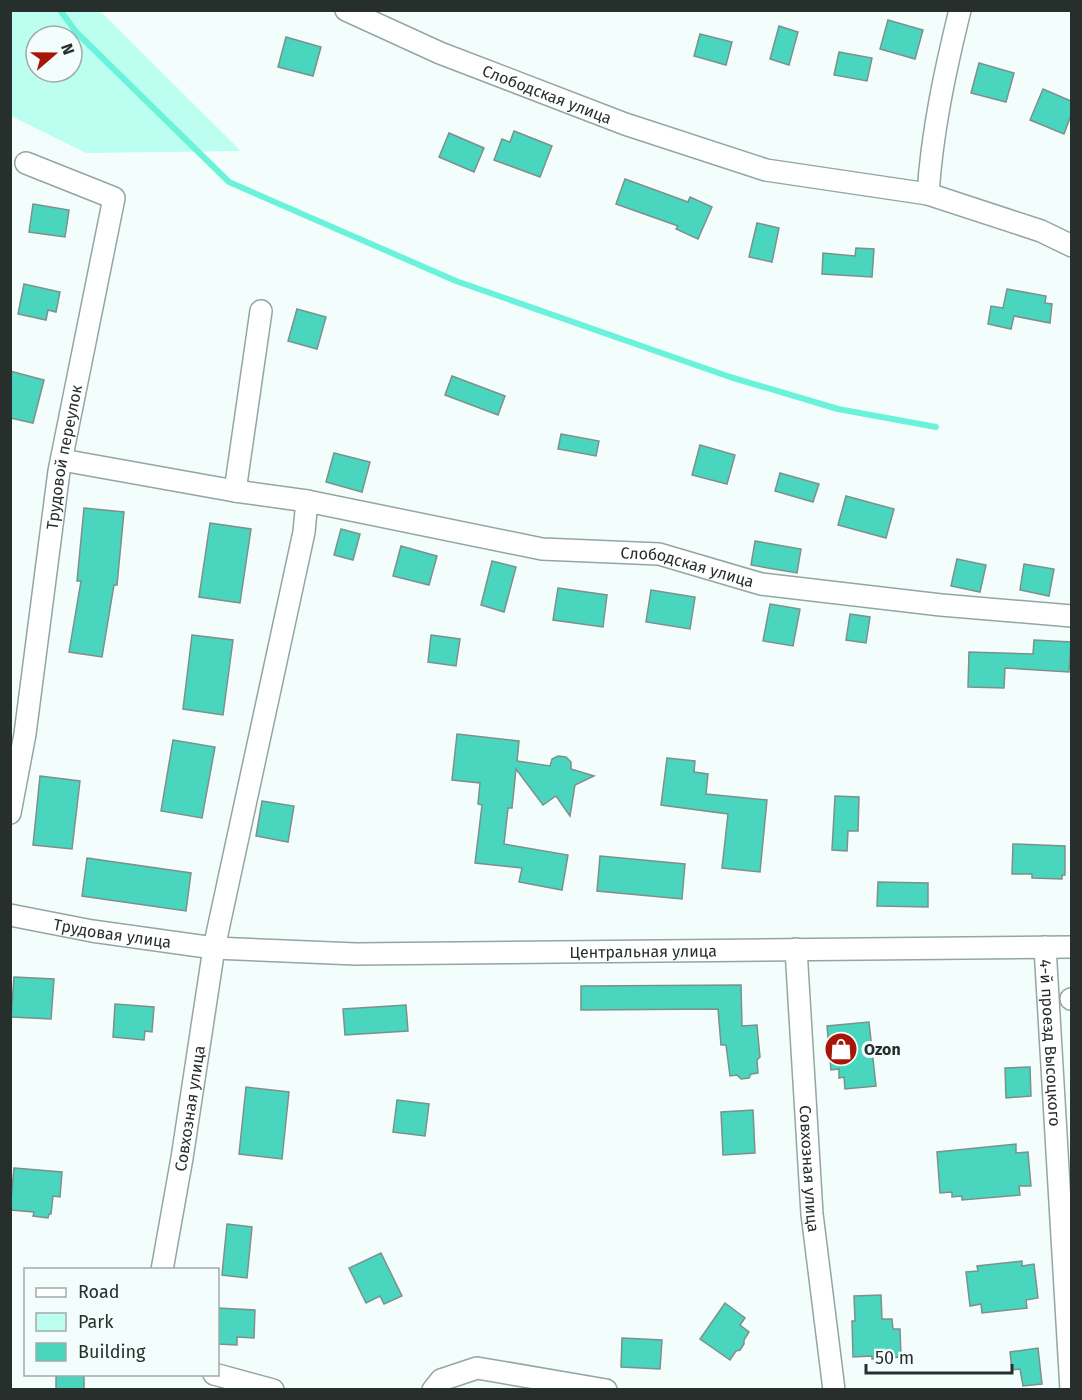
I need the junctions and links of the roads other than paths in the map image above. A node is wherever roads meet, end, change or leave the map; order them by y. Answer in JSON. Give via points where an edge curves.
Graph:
{"nodes":[{"id":1,"x":346,"y":10,"type":"edge"},
{"id":2,"x":960,"y":10,"type":"edge"},
{"id":3,"x":26,"y":163,"type":"dead end"},
{"id":4,"x":928,"y":194,"type":"junction"},
{"id":5,"x":1071,"y":246,"type":"edge"},
{"id":6,"x":261,"y":311,"type":"dead end"},
{"id":7,"x":62,"y":460,"type":"junction"},
{"id":8,"x":235,"y":490,"type":"junction"},
{"id":9,"x":307,"y":501,"type":"junction"},
{"id":10,"x":1071,"y":616,"type":"edge"},
{"id":11,"x":10,"y":813,"type":"edge"},
{"id":12,"x":10,"y":915,"type":"edge"},
{"id":13,"x":1045,"y":947,"type":"junction"},
{"id":14,"x":1071,"y":947,"type":"edge"},
{"id":15,"x":214,"y":948,"type":"junction"},
{"id":16,"x":796,"y":949,"type":"junction"},
{"id":17,"x":162,"y":1268,"type":"edge"},
{"id":18,"x":219,"y":1375,"type":"edge"},
{"id":19,"x":273,"y":1389,"type":"edge"},
{"id":20,"x":433,"y":1389,"type":"edge"},
{"id":21,"x":606,"y":1389,"type":"edge"},
{"id":22,"x":834,"y":1389,"type":"edge"},
{"id":23,"x":1071,"y":1389,"type":"edge"}],
"edges":[{"from":1,"to":4,"type":"street","name":"Слободская улица","via":[[440,53],[625,124],[766,170]]},
{"from":2,"to":4,"type":"street","via":[[930,160]]},
{"from":3,"to":7,"type":"street","name":"Трудовой переулок","via":[[114,198]]},
{"from":4,"to":5,"type":"street","name":"Слободская улица","via":[[1041,231]]},
{"from":6,"to":8,"type":"street"},
{"from":7,"to":8,"type":"street"},
{"from":7,"to":11,"type":"street","name":"Трудовой переулок","via":[[25,734]]},
{"from":8,"to":9,"type":"street"},
{"from":9,"to":10,"type":"street","name":"Слободская улица","via":[[542,549],[659,554],[761,584]]},
{"from":9,"to":15,"type":"street","via":[[304,532]]},
{"from":12,"to":15,"type":"street","name":"Трудовая улица"},
{"from":13,"to":14,"type":"street","name":"Центральная улица"},
{"from":13,"to":16,"type":"street","name":"Центральная улица"},
{"from":13,"to":23,"type":"street","name":"4-й проезд Высоцкого"},
{"from":15,"to":16,"type":"street","name":"Центральная улица","via":[[356,954]]},
{"from":15,"to":17,"type":"street","name":"Совхозная улица"},
{"from":16,"to":22,"type":"street","name":"Совхозная улица","via":[[812,1214]]},
{"from":18,"to":19,"type":"street"},
{"from":20,"to":21,"type":"street","via":[[441,1380],[477,1368]]}]}
